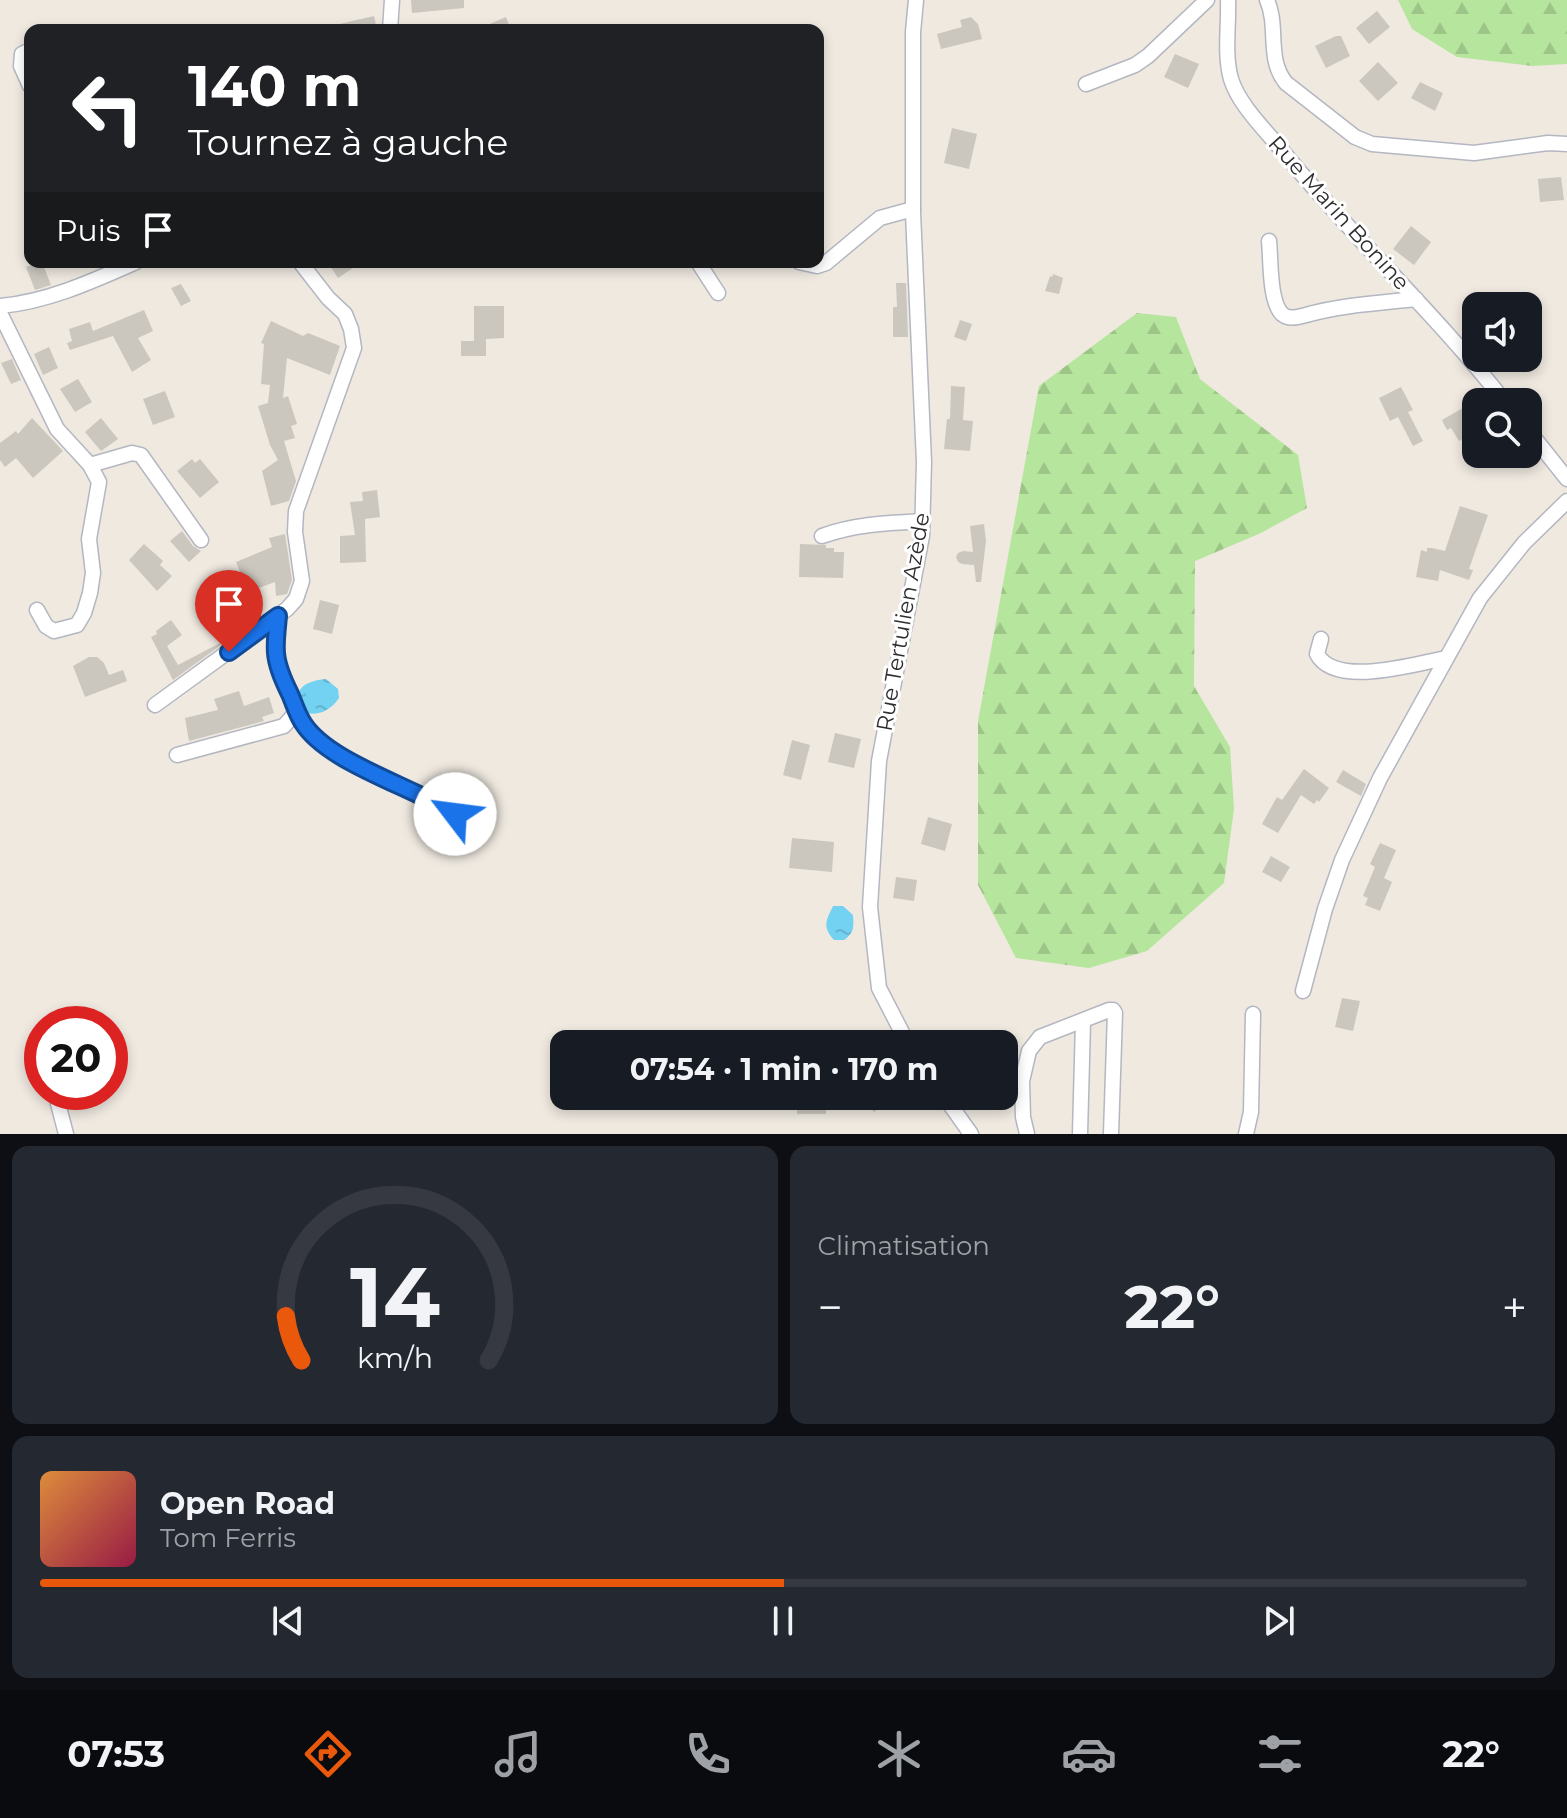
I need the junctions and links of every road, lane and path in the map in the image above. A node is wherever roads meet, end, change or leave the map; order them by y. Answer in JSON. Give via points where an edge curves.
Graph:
{"nodes":[{"id":1,"x":392,"y":0,"type":"edge"},
{"id":2,"x":916,"y":0,"type":"edge"},
{"id":3,"x":1207,"y":0,"type":"edge"},
{"id":4,"x":1228,"y":0,"type":"edge"},
{"id":5,"x":1267,"y":0,"type":"edge"},
{"id":6,"x":390,"y":24,"type":"edge"},
{"id":7,"x":24,"y":53,"type":"edge"},
{"id":8,"x":24,"y":73,"type":"edge"},
{"id":9,"x":1086,"y":84,"type":"dead end"},
{"id":10,"x":1567,"y":144,"type":"edge"},
{"id":11,"x":913,"y":209,"type":"junction"},
{"id":12,"x":1269,"y":241,"type":"dead end"},
{"id":13,"x":824,"y":264,"type":"edge"},
{"id":14,"x":109,"y":268,"type":"edge"},
{"id":15,"x":305,"y":268,"type":"edge"},
{"id":16,"x":702,"y":268,"type":"edge"},
{"id":17,"x":718,"y":293,"type":"dead end"},
{"id":18,"x":1416,"y":299,"type":"junction"},
{"id":19,"x":0,"y":306,"type":"edge"},
{"id":20,"x":0,"y":313,"type":"edge"},
{"id":21,"x":1494,"y":388,"type":"edge"},
{"id":22,"x":1542,"y":448,"type":"edge"},
{"id":23,"x":90,"y":465,"type":"junction"},
{"id":24,"x":1567,"y":479,"type":"edge"},
{"id":25,"x":1567,"y":501,"type":"edge"},
{"id":26,"x":923,"y":521,"type":"junction"},
{"id":27,"x":822,"y":536,"type":"dead end"},
{"id":28,"x":201,"y":540,"type":"dead end"},
{"id":29,"x":37,"y":610,"type":"dead end"},
{"id":30,"x":278,"y":616,"type":"junction"},
{"id":31,"x":1321,"y":639,"type":"dead end"},
{"id":32,"x":1446,"y":658,"type":"junction"},
{"id":33,"x":155,"y":705,"type":"dead end"},
{"id":34,"x":297,"y":711,"type":"junction"},
{"id":35,"x":177,"y":755,"type":"dead end"},
{"id":36,"x":466,"y":827,"type":"dead end"},
{"id":37,"x":1303,"y":991,"type":"dead end"},
{"id":38,"x":1253,"y":1014,"type":"dead end"},
{"id":39,"x":1083,"y":1022,"type":"junction"},
{"id":40,"x":901,"y":1030,"type":"edge"},
{"id":41,"x":60,"y":1110,"type":"edge"},
{"id":42,"x":954,"y":1110,"type":"edge"},
{"id":43,"x":66,"y":1134,"type":"edge"},
{"id":44,"x":971,"y":1134,"type":"edge"},
{"id":45,"x":1027,"y":1134,"type":"edge"},
{"id":46,"x":1080,"y":1134,"type":"edge"},
{"id":47,"x":1111,"y":1134,"type":"edge"},
{"id":48,"x":1246,"y":1134,"type":"edge"}],
"edges":[{"from":1,"to":6,"type":"street"},
{"from":2,"to":11,"type":"street","name":"Rue Tertulien Azède"},
{"from":3,"to":9,"type":"street","via":[[1148,56]]},
{"from":4,"to":18,"type":"street","name":"Rue Marin Bonine","via":[[1231,80],[1245,105],[1315,192]]},
{"from":5,"to":10,"type":"street","via":[[1279,74],[1355,137],[1372,144],[1474,153]]},
{"from":7,"to":8,"type":"street"},
{"from":11,"to":13,"type":"street","via":[[880,218]]},
{"from":11,"to":26,"type":"street","name":"Rue Tertulien Azède"},
{"from":12,"to":18,"type":"street","via":[[1273,294],[1280,313],[1288,317]]},
{"from":14,"to":19,"type":"street","via":[[44,298]]},
{"from":15,"to":30,"type":"street","via":[[345,314],[354,348],[296,511],[302,581],[296,599]]},
{"from":16,"to":17,"type":"street"},
{"from":18,"to":21,"type":"street","name":"Rue Marin Bonine"},
{"from":20,"to":23,"type":"street","via":[[57,429]]},
{"from":22,"to":24,"type":"street"},
{"from":23,"to":28,"type":"street","via":[[141,455]]},
{"from":23,"to":29,"type":"street","via":[[99,482],[89,539],[93,573],[84,613],[77,625],[54,631]]},
{"from":25,"to":32,"type":"street","via":[[1480,598]]},
{"from":26,"to":27,"type":"street","via":[[855,527]]},
{"from":26,"to":40,"type":"street","name":"Rue Tertulien Azède","via":[[879,761],[870,907],[879,988]]},
{"from":30,"to":33,"type":"street"},
{"from":30,"to":34,"type":"street","via":[[278,665]]},
{"from":31,"to":32,"type":"street","via":[[1321,662],[1360,673]]},
{"from":32,"to":37,"type":"street","via":[[1342,860]]},
{"from":34,"to":35,"type":"street","via":[[284,726]]},
{"from":34,"to":36,"type":"street","via":[[316,739],[441,805]]},
{"from":38,"to":48,"type":"street"},
{"from":39,"to":45,"type":"street","via":[[1040,1037],[1029,1051],[1022,1081]]},
{"from":39,"to":46,"type":"street"},
{"from":39,"to":47,"type":"street","via":[[1109,1010],[1115,1013]]},
{"from":41,"to":43,"type":"street"},
{"from":42,"to":44,"type":"street"}]}
